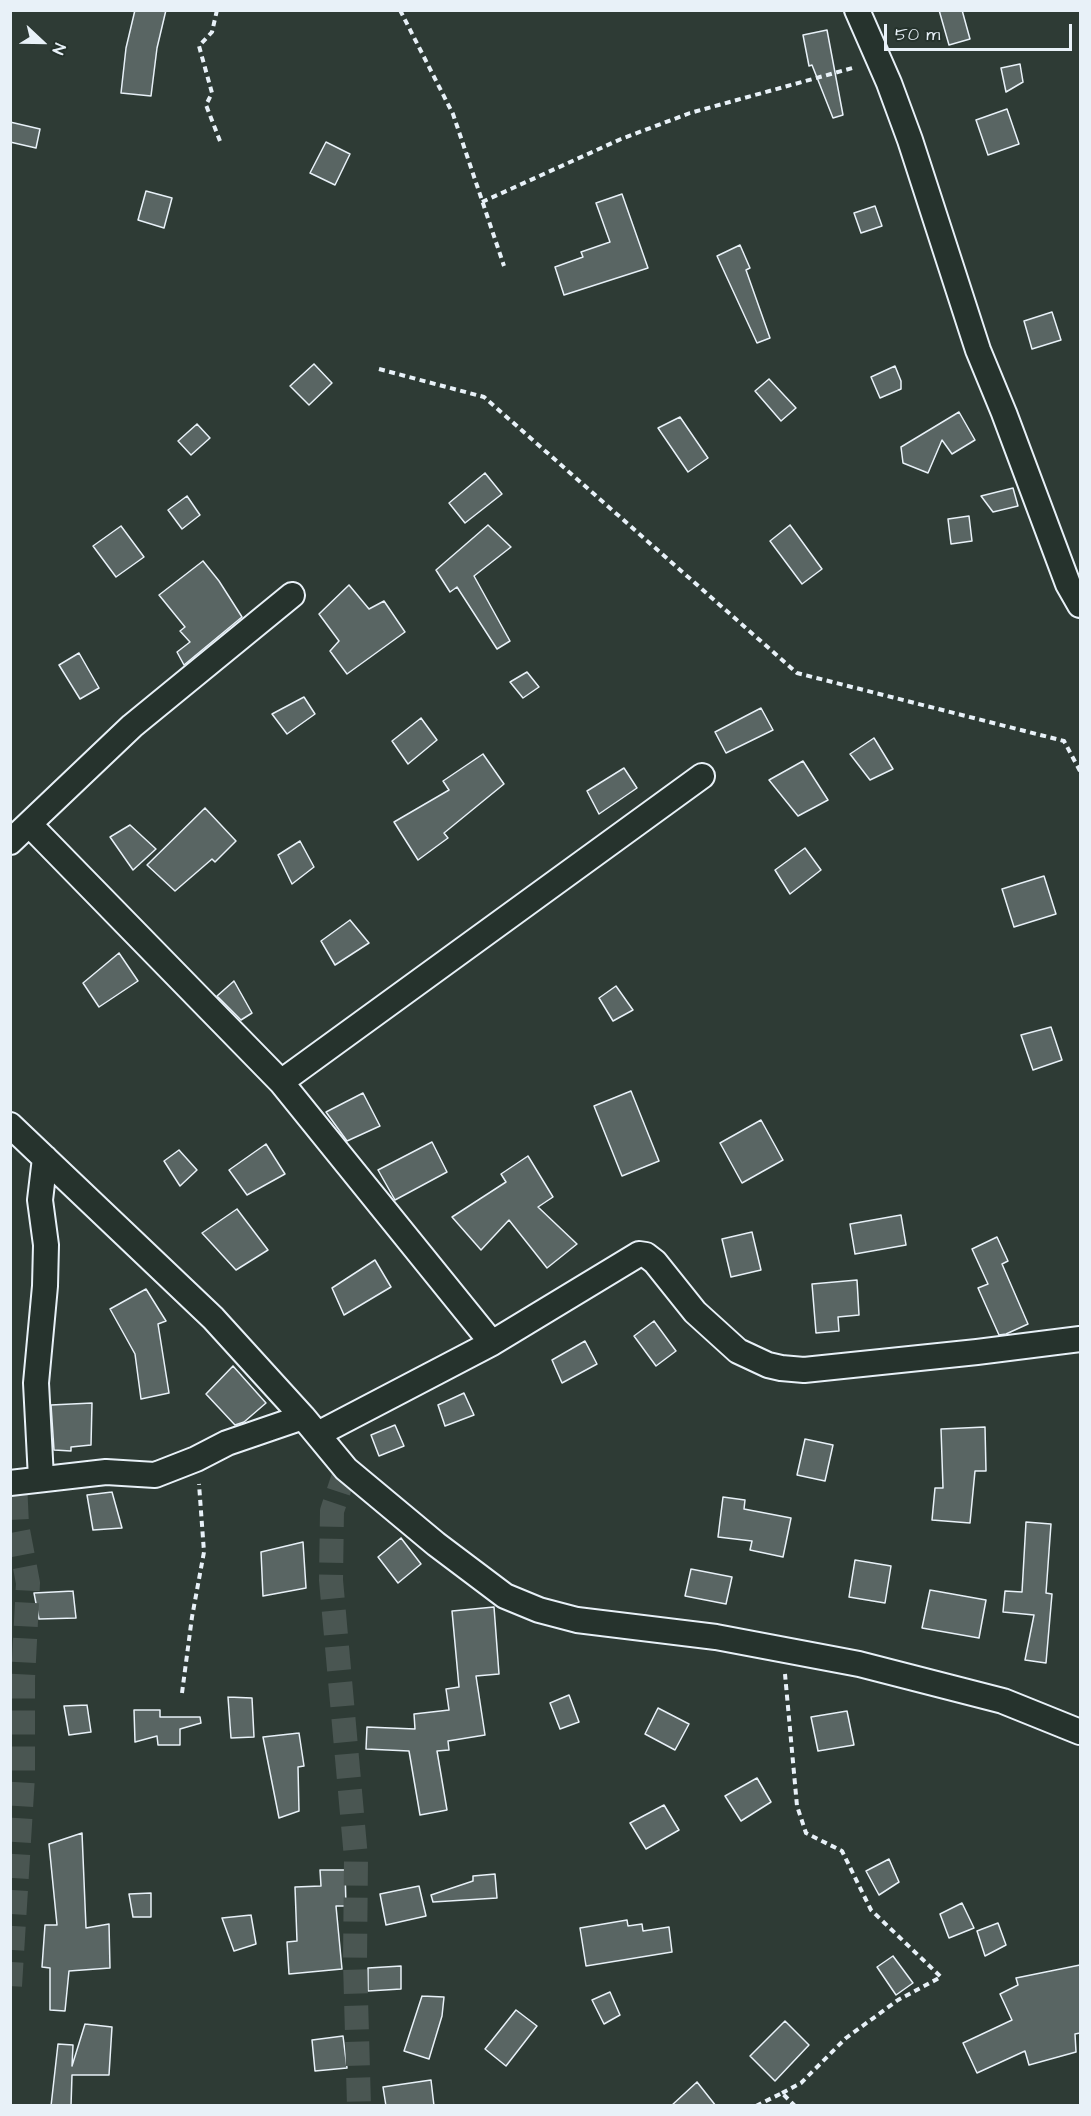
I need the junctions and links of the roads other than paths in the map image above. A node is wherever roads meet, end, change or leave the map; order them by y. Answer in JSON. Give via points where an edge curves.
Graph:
{"nodes":[{"id":1,"x":857,"y":10,"type":"edge"},
{"id":2,"x":292,"y":595,"type":"dead end"},
{"id":3,"x":1080,"y":605,"type":"edge"},
{"id":4,"x":702,"y":776,"type":"dead end"},
{"id":5,"x":30,"y":825,"type":"junction"},
{"id":6,"x":10,"y":842,"type":"edge"},
{"id":7,"x":281,"y":1082,"type":"junction"},
{"id":8,"x":10,"y":1125,"type":"edge"},
{"id":9,"x":45,"y":1158,"type":"junction"},
{"id":10,"x":1080,"y":1338,"type":"edge"},
{"id":11,"x":492,"y":1343,"type":"junction"},
{"id":12,"x":311,"y":1426,"type":"junction"},
{"id":13,"x":41,"y":1478,"type":"junction"},
{"id":14,"x":10,"y":1483,"type":"edge"},
{"id":15,"x":1080,"y":1732,"type":"edge"}],
"edges":[{"from":1,"to":3,"type":"street","via":[[910,140],[978,350],[1068,584]]},
{"from":2,"to":5,"type":"street","via":[[132,726]]},
{"from":4,"to":7,"type":"street"},
{"from":5,"to":6,"type":"street"},
{"from":5,"to":7,"type":"street"},
{"from":7,"to":11,"type":"street"},
{"from":8,"to":9,"type":"street"},
{"from":9,"to":12,"type":"street","via":[[213,1318]]},
{"from":9,"to":13,"type":"street","via":[[40,1200],[46,1245],[45,1286],[36,1383]]},
{"from":10,"to":11,"type":"street","via":[[804,1370],[781,1368],[738,1351],[695,1312],[655,1262],[639,1254]]},
{"from":11,"to":12,"type":"street"},
{"from":12,"to":13,"type":"street","via":[[227,1443],[155,1475],[106,1472]]},
{"from":12,"to":15,"type":"street","via":[[346,1469],[436,1544],[505,1596],[539,1610],[577,1620],[716,1637],[860,1664],[1003,1701]]},
{"from":13,"to":14,"type":"street"}]}
